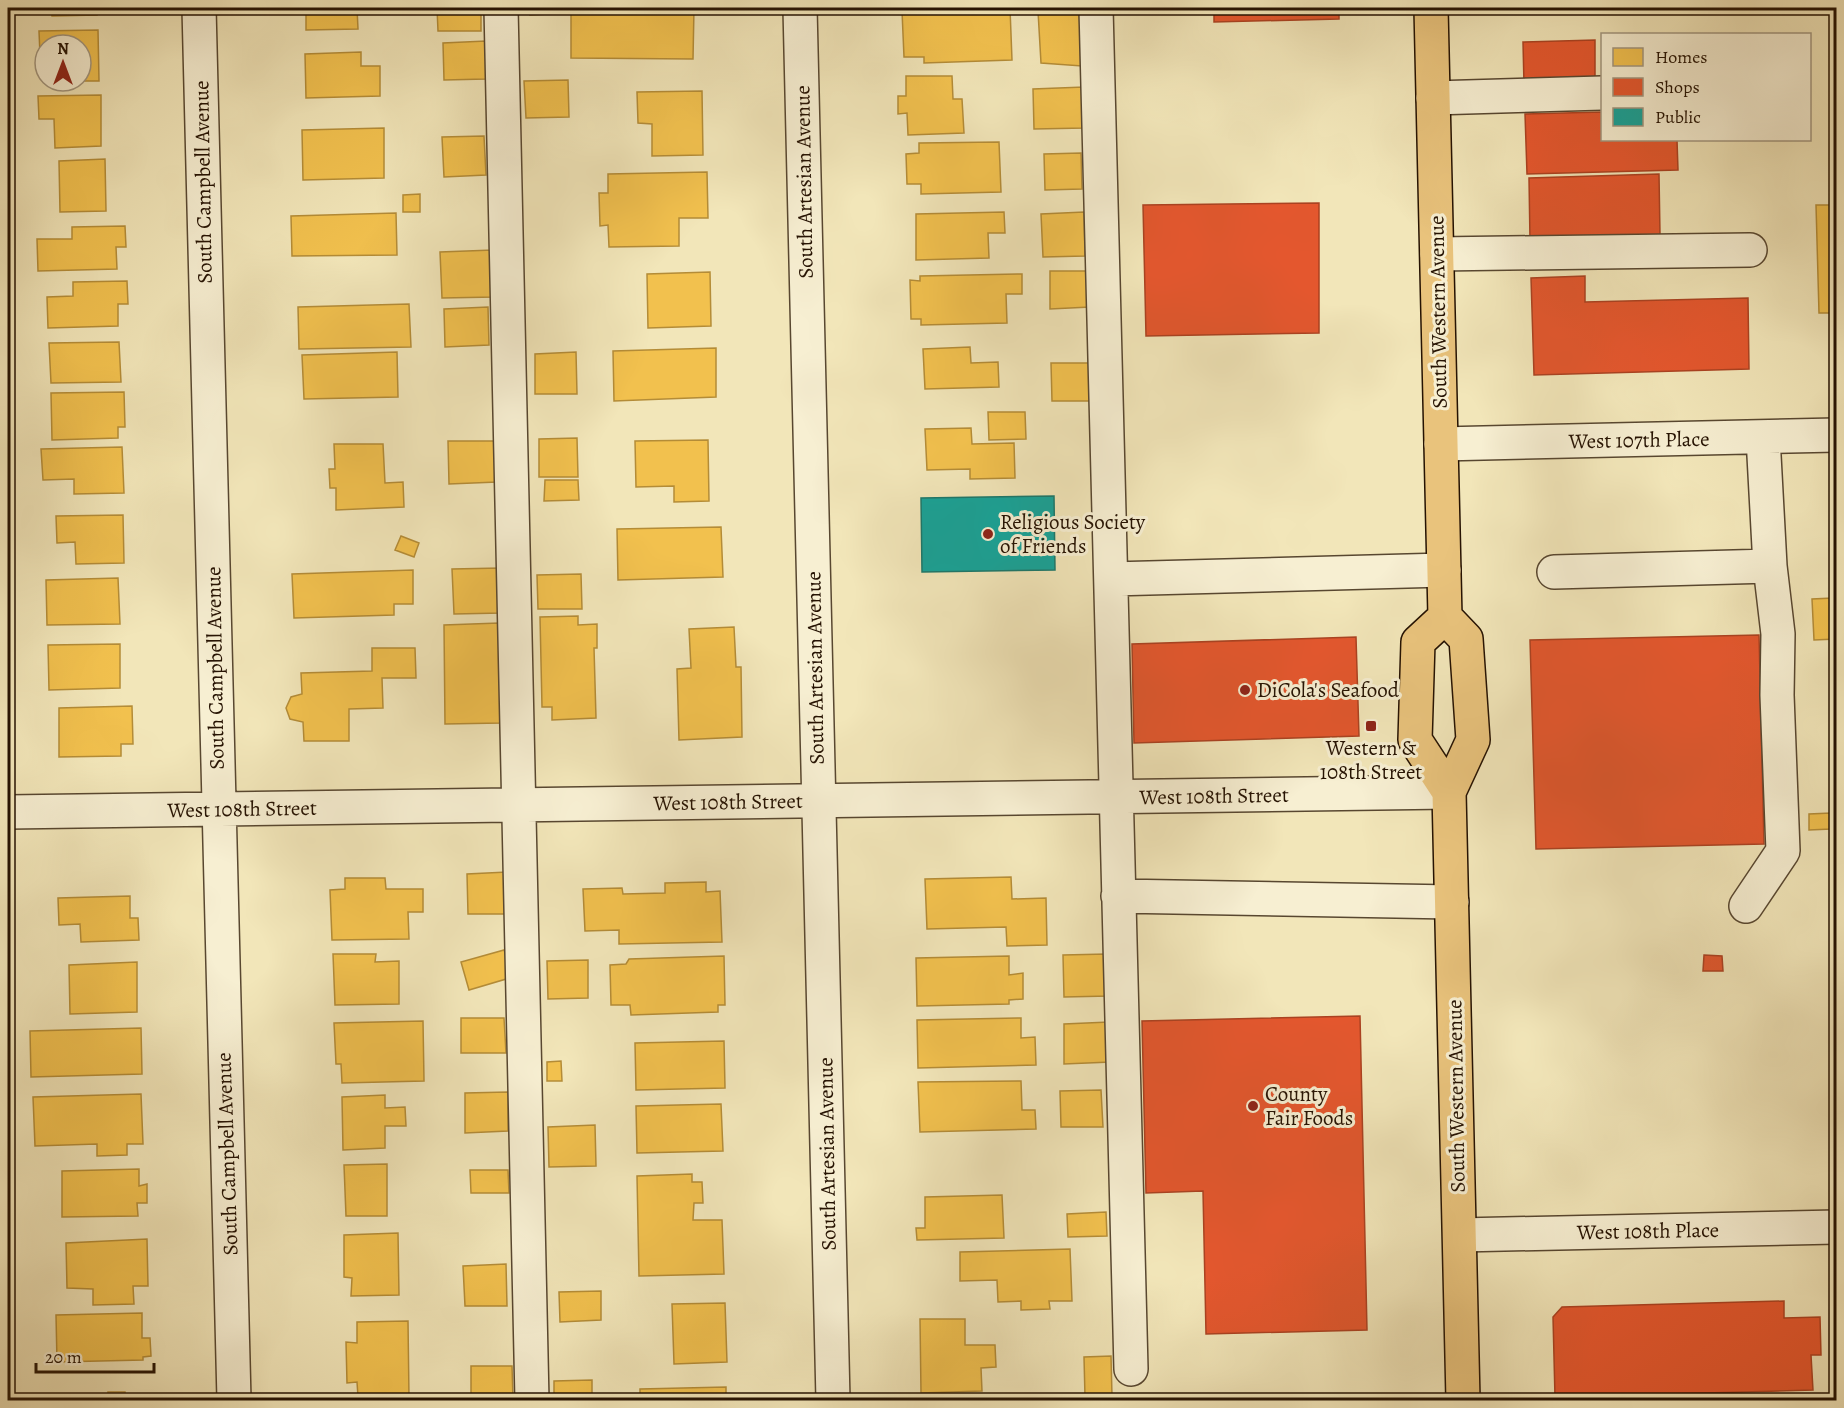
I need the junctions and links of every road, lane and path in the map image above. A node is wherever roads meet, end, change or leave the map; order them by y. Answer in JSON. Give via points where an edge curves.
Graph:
{"nodes":[{"id":1,"x":199,"y":8,"type":"edge"},
{"id":2,"x":501,"y":8,"type":"edge"},
{"id":3,"x":800,"y":8,"type":"edge"},
{"id":4,"x":1096,"y":8,"type":"edge"},
{"id":5,"x":1431,"y":8,"type":"edge"},
{"id":6,"x":1601,"y":93,"type":"edge"},
{"id":7,"x":1433,"y":98,"type":"junction"},
{"id":8,"x":1750,"y":250,"type":"dead end"},
{"id":9,"x":1437,"y":254,"type":"junction"},
{"id":10,"x":1836,"y":435,"type":"edge"},
{"id":11,"x":1763,"y":437,"type":"junction"},
{"id":12,"x":1441,"y":444,"type":"junction"},
{"id":13,"x":1770,"y":566,"type":"junction"},
{"id":14,"x":1444,"y":570,"type":"junction"},
{"id":15,"x":1554,"y":572,"type":"dead end"},
{"id":16,"x":1111,"y":579,"type":"junction"},
{"id":17,"x":1445,"y":617,"type":"junction"},
{"id":18,"x":1449,"y":792,"type":"junction"},
{"id":19,"x":1116,"y":798,"type":"junction"},
{"id":20,"x":818,"y":801,"type":"junction"},
{"id":21,"x":519,"y":805,"type":"junction"},
{"id":22,"x":218,"y":809,"type":"junction"},
{"id":23,"x":8,"y":812,"type":"edge"},
{"id":24,"x":1118,"y":896,"type":"junction"},
{"id":25,"x":1452,"y":902,"type":"junction"},
{"id":26,"x":1746,"y":906,"type":"dead end"},
{"id":27,"x":1836,"y":1227,"type":"edge"},
{"id":28,"x":1460,"y":1235,"type":"junction"},
{"id":29,"x":1131,"y":1369,"type":"dead end"},
{"id":30,"x":234,"y":1401,"type":"edge"},
{"id":31,"x":532,"y":1401,"type":"edge"},
{"id":32,"x":833,"y":1401,"type":"edge"},
{"id":33,"x":1463,"y":1401,"type":"edge"}],
"edges":[{"from":1,"to":22,"type":"street","name":"South Campbell Avenue"},
{"from":2,"to":21,"type":"street"},
{"from":3,"to":20,"type":"street","name":"South Artesian Avenue"},
{"from":4,"to":16,"type":"street"},
{"from":5,"to":7,"type":"main road","name":"South Western Avenue"},
{"from":6,"to":7,"type":"street"},
{"from":7,"to":9,"type":"main road","name":"South Western Avenue"},
{"from":8,"to":9,"type":"street"},
{"from":9,"to":12,"type":"main road","name":"South Western Avenue"},
{"from":10,"to":11,"type":"street","name":"West 107th Place"},
{"from":11,"to":12,"type":"street","name":"West 107th Place"},
{"from":11,"to":13,"type":"street"},
{"from":12,"to":14,"type":"main road","name":"South Western Avenue"},
{"from":13,"to":15,"type":"street"},
{"from":13,"to":26,"type":"street","via":[[1778,634],[1783,851]]},
{"from":14,"to":16,"type":"street"},
{"from":14,"to":17,"type":"main road","name":"South Western Avenue"},
{"from":16,"to":19,"type":"street"},
{"from":17,"to":18,"type":"main road","name":"South Western Avenue","via":[[1466,639],[1473,740]]},
{"from":17,"to":18,"type":"main road","via":[[1418,642],[1415,740]]},
{"from":18,"to":19,"type":"street","name":"West 108th Street"},
{"from":18,"to":25,"type":"main road","name":"South Western Avenue"},
{"from":19,"to":20,"type":"street","name":"West 108th Street"},
{"from":19,"to":24,"type":"street"},
{"from":20,"to":21,"type":"street","name":"West 108th Street"},
{"from":20,"to":32,"type":"street","name":"South Artesian Avenue"},
{"from":21,"to":22,"type":"street","name":"West 108th Street"},
{"from":21,"to":31,"type":"street"},
{"from":22,"to":23,"type":"street","name":"West 108th Street"},
{"from":22,"to":30,"type":"street","name":"South Campbell Avenue"},
{"from":24,"to":25,"type":"street"},
{"from":24,"to":29,"type":"street"},
{"from":25,"to":28,"type":"main road","name":"South Western Avenue"},
{"from":27,"to":28,"type":"street","name":"West 108th Place"},
{"from":28,"to":33,"type":"main road","name":"South Western Avenue"}]}
